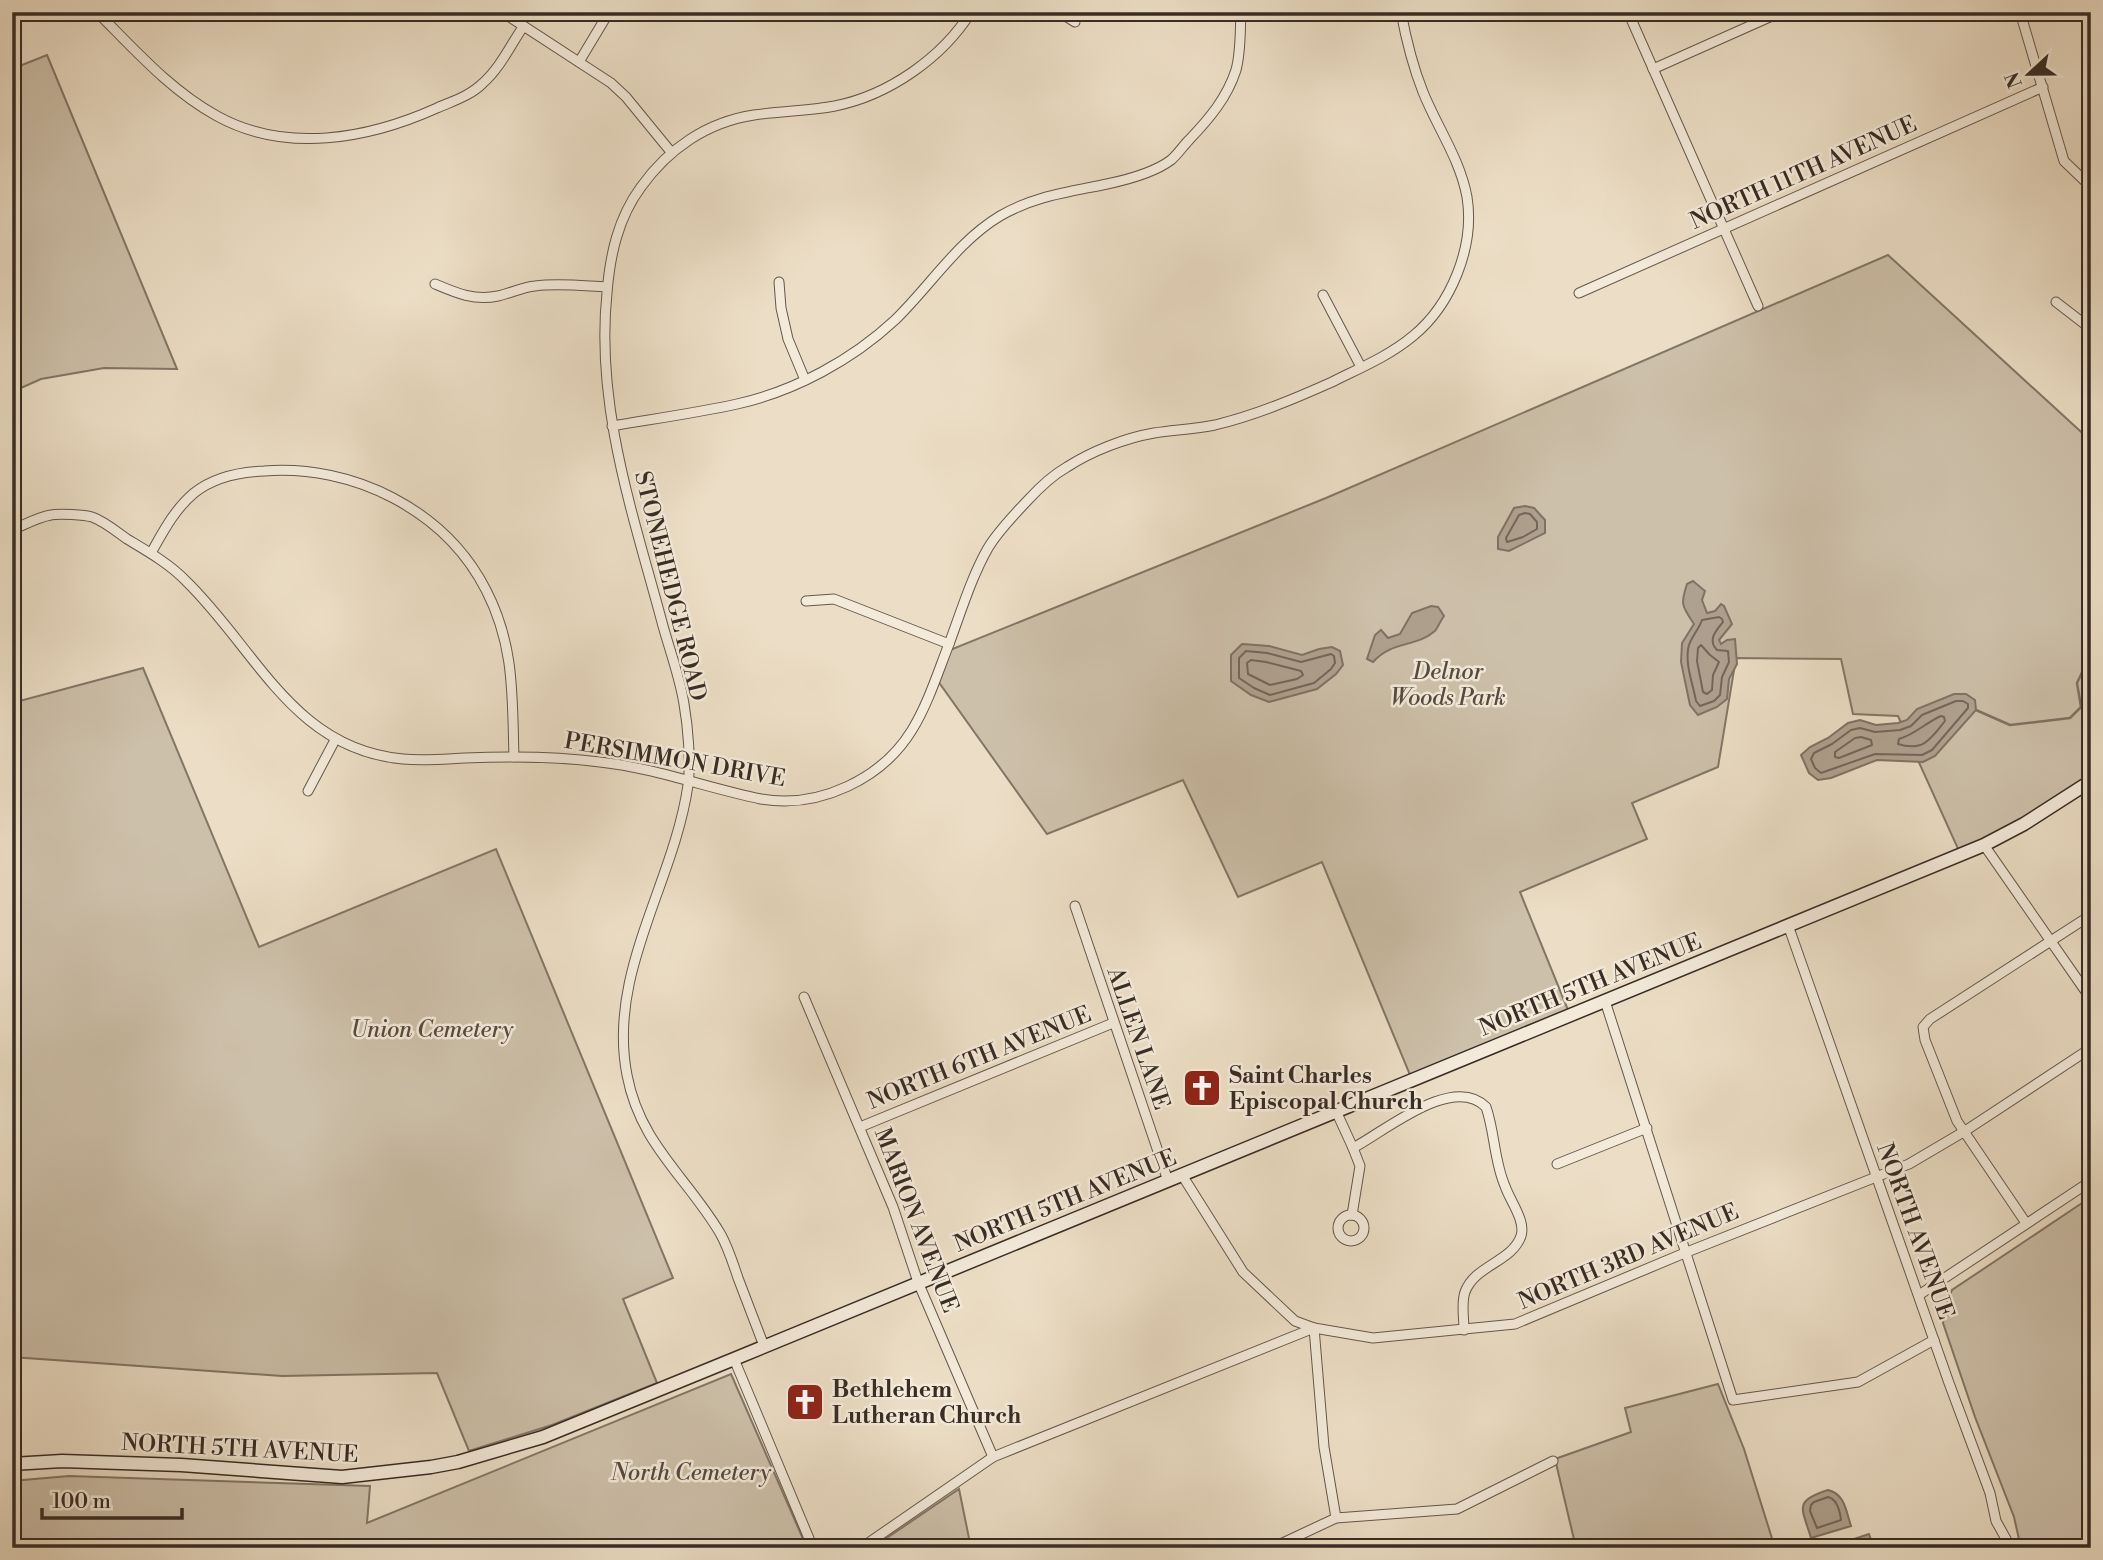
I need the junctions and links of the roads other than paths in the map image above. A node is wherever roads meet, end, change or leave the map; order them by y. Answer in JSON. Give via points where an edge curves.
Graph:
{"nodes":[{"id":1,"x":97,"y":12,"type":"edge"},
{"id":2,"x":502,"y":12,"type":"edge"},
{"id":3,"x":609,"y":12,"type":"edge"},
{"id":4,"x":971,"y":12,"type":"edge"},
{"id":5,"x":1059,"y":12,"type":"edge"},
{"id":6,"x":1241,"y":12,"type":"edge"},
{"id":7,"x":1401,"y":12,"type":"edge"},
{"id":8,"x":1628,"y":12,"type":"edge"},
{"id":9,"x":1781,"y":12,"type":"edge"},
{"id":10,"x":2020,"y":12,"type":"edge"},
{"id":11,"x":2082,"y":12,"type":"edge"},
{"id":12,"x":2091,"y":20,"type":"edge"},
{"id":13,"x":1075,"y":22,"type":"dead end"},
{"id":14,"x":523,"y":27,"type":"junction"},
{"id":15,"x":579,"y":62,"type":"junction"},
{"id":16,"x":1653,"y":69,"type":"junction"},
{"id":17,"x":2043,"y":87,"type":"junction"},
{"id":18,"x":671,"y":152,"type":"junction"},
{"id":19,"x":2091,"y":187,"type":"edge"},
{"id":20,"x":1724,"y":228,"type":"junction"},
{"id":21,"x":779,"y":282,"type":"dead end"},
{"id":22,"x":435,"y":284,"type":"dead end"},
{"id":23,"x":607,"y":287,"type":"junction"},
{"id":24,"x":1578,"y":293,"type":"dead end"},
{"id":25,"x":1323,"y":295,"type":"dead end"},
{"id":26,"x":2056,"y":302,"type":"dead end"},
{"id":27,"x":1758,"y":306,"type":"dead end"},
{"id":28,"x":2090,"y":326,"type":"edge"},
{"id":29,"x":1361,"y":368,"type":"junction"},
{"id":30,"x":805,"y":380,"type":"junction"},
{"id":31,"x":612,"y":426,"type":"junction"},
{"id":32,"x":12,"y":530,"type":"edge"},
{"id":33,"x":150,"y":553,"type":"junction"},
{"id":34,"x":806,"y":601,"type":"dead end"},
{"id":35,"x":949,"y":644,"type":"junction"},
{"id":36,"x":335,"y":740,"type":"junction"},
{"id":37,"x":514,"y":757,"type":"junction"},
{"id":38,"x":689,"y":780,"type":"junction"},
{"id":39,"x":2088,"y":788,"type":"edge"},
{"id":40,"x":308,"y":791,"type":"dead end"},
{"id":41,"x":1984,"y":845,"type":"junction"},
{"id":42,"x":1075,"y":906,"type":"dead end"},
{"id":43,"x":2091,"y":915,"type":"edge"},
{"id":44,"x":1788,"y":925,"type":"junction"},
{"id":45,"x":2052,"y":940,"type":"junction"},
{"id":46,"x":804,"y":997,"type":"dead end"},
{"id":47,"x":2091,"y":999,"type":"edge"},
{"id":48,"x":1605,"y":1001,"type":"junction"},
{"id":49,"x":1113,"y":1023,"type":"junction"},
{"id":50,"x":2091,"y":1048,"type":"edge"},
{"id":51,"x":1336,"y":1111,"type":"junction"},
{"id":52,"x":860,"y":1127,"type":"junction"},
{"id":53,"x":1647,"y":1128,"type":"junction"},
{"id":54,"x":1965,"y":1131,"type":"junction"},
{"id":55,"x":1353,"y":1148,"type":"junction"},
{"id":56,"x":1557,"y":1164,"type":"dead end"},
{"id":57,"x":1182,"y":1175,"type":"junction"},
{"id":58,"x":1875,"y":1175,"type":"junction"},
{"id":59,"x":1168,"y":1181,"type":"junction"},
{"id":60,"x":2091,"y":1181,"type":"edge"},
{"id":61,"x":1352,"y":1215,"type":"dead end"},
{"id":62,"x":2026,"y":1223,"type":"junction"},
{"id":63,"x":1687,"y":1252,"type":"junction"},
{"id":64,"x":918,"y":1282,"type":"junction"},
{"id":65,"x":1919,"y":1295,"type":"junction"},
{"id":66,"x":1314,"y":1328,"type":"junction"},
{"id":67,"x":1464,"y":1330,"type":"junction"},
{"id":68,"x":1934,"y":1340,"type":"junction"},
{"id":69,"x":764,"y":1346,"type":"junction"},
{"id":70,"x":734,"y":1359,"type":"junction"},
{"id":71,"x":993,"y":1457,"type":"junction"},
{"id":72,"x":1553,"y":1461,"type":"dead end"},
{"id":73,"x":12,"y":1464,"type":"edge"},
{"id":74,"x":1336,"y":1518,"type":"junction"},
{"id":75,"x":813,"y":1548,"type":"edge"},
{"id":76,"x":861,"y":1548,"type":"edge"},
{"id":77,"x":1272,"y":1548,"type":"edge"},
{"id":78,"x":2011,"y":1548,"type":"edge"}],
"edges":[{"from":1,"to":14,"type":"street","via":[[160,76],[219,117],[253,130],[324,139],[359,135],[470,94],[497,68]]},
{"from":2,"to":14,"type":"street"},
{"from":3,"to":15,"type":"street"},
{"from":4,"to":18,"type":"street","name":"STONEHEDGE ROAD","via":[[934,56],[875,93],[835,106],[735,119]]},
{"from":5,"to":13,"type":"street"},
{"from":6,"to":30,"type":"street","via":[[1236,69],[1227,90],[1216,111],[1170,160],[1139,175],[1046,195],[999,216],[877,335]]},
{"from":7,"to":29,"type":"street","name":"PERSIMMON DRIVE","via":[[1423,92],[1452,152],[1467,198],[1468,229],[1453,283],[1436,313],[1416,335]]},
{"from":8,"to":16,"type":"street"},
{"from":9,"to":16,"type":"street"},
{"from":10,"to":17,"type":"street"},
{"from":11,"to":12,"type":"main road"},
{"from":14,"to":15,"type":"street"},
{"from":15,"to":18,"type":"street","via":[[626,97]]},
{"from":16,"to":20,"type":"street"},
{"from":17,"to":19,"type":"street","via":[[2064,161]]},
{"from":17,"to":20,"type":"street","name":"NORTH 11TH AVENUE"},
{"from":18,"to":23,"type":"street","name":"STONEHEDGE ROAD","via":[[623,217],[612,249]]},
{"from":20,"to":24,"type":"street","name":"NORTH 11TH AVENUE"},
{"from":20,"to":27,"type":"street"},
{"from":21,"to":30,"type":"street","via":[[788,340]]},
{"from":22,"to":23,"type":"street","via":[[477,299],[533,286]]},
{"from":23,"to":31,"type":"street","name":"STONEHEDGE ROAD","via":[[604,351]]},
{"from":25,"to":29,"type":"street"},
{"from":26,"to":28,"type":"street"},
{"from":29,"to":35,"type":"street","name":"PERSIMMON DRIVE","via":[[1259,412],[1212,426],[1147,434],[1067,467],[1038,489],[988,548]]},
{"from":30,"to":31,"type":"street","via":[[739,404]]},
{"from":31,"to":38,"type":"street","name":"STONEHEDGE ROAD","via":[[684,703]]},
{"from":32,"to":33,"type":"street","name":"PERSIMMON DRIVE","via":[[53,514],[93,517]]},
{"from":33,"to":36,"type":"street","name":"PERSIMMON DRIVE","via":[[183,577],[300,715]]},
{"from":33,"to":37,"type":"street","via":[[174,513],[195,492],[219,478],[297,470],[323,473],[387,494],[446,536],[486,589],[512,669]]},
{"from":34,"to":35,"type":"street","via":[[834,599]]},
{"from":35,"to":38,"type":"street","name":"PERSIMMON DRIVE","via":[[913,729],[879,768],[859,781],[834,792],[769,800]]},
{"from":36,"to":37,"type":"street","name":"PERSIMMON DRIVE","via":[[377,756],[405,759]]},
{"from":36,"to":40,"type":"street"},
{"from":37,"to":38,"type":"street","name":"PERSIMMON DRIVE","via":[[607,762]]},
{"from":38,"to":69,"type":"street","name":"STONEHEDGE ROAD","via":[[670,856],[633,964],[623,1051],[637,1113],[723,1239]]},
{"from":39,"to":41,"type":"main road","name":"NORTH 5TH AVENUE"},
{"from":41,"to":44,"type":"main road","name":"NORTH 5TH AVENUE"},
{"from":41,"to":45,"type":"street"},
{"from":42,"to":49,"type":"street","name":"ALLEN LANE"},
{"from":43,"to":45,"type":"street"},
{"from":44,"to":48,"type":"main road","name":"NORTH 5TH AVENUE"},
{"from":44,"to":58,"type":"street","name":"NORTH AVENUE"},
{"from":45,"to":47,"type":"street"},
{"from":45,"to":54,"type":"street","via":[[1923,1027],[1957,1121]]},
{"from":46,"to":52,"type":"street","name":"MARION AVENUE"},
{"from":48,"to":51,"type":"main road","name":"NORTH 5TH AVENUE"},
{"from":48,"to":53,"type":"street"},
{"from":49,"to":52,"type":"street","name":"NORTH 6TH AVENUE"},
{"from":49,"to":59,"type":"street","name":"ALLEN LANE"},
{"from":50,"to":54,"type":"street","name":"NORTH 3RD AVENUE"},
{"from":51,"to":55,"type":"street"},
{"from":51,"to":57,"type":"main road","name":"NORTH 5TH AVENUE"},
{"from":52,"to":64,"type":"street","name":"MARION AVENUE"},
{"from":53,"to":56,"type":"street"},
{"from":53,"to":63,"type":"street"},
{"from":54,"to":58,"type":"street","name":"NORTH 3RD AVENUE","via":[[1909,1164]]},
{"from":54,"to":62,"type":"street"},
{"from":55,"to":61,"type":"street","via":[[1360,1166]]},
{"from":55,"to":67,"type":"street","via":[[1436,1101],[1464,1097],[1486,1107],[1497,1163],[1522,1234],[1516,1247],[1475,1276],[1464,1292]]},
{"from":57,"to":59,"type":"main road","name":"NORTH 5TH AVENUE"},
{"from":57,"to":66,"type":"street","via":[[1243,1272],[1295,1321]]},
{"from":58,"to":63,"type":"street","name":"NORTH 3RD AVENUE"},
{"from":58,"to":65,"type":"street","name":"NORTH AVENUE"},
{"from":59,"to":64,"type":"main road","name":"NORTH 5TH AVENUE"},
{"from":60,"to":62,"type":"street"},
{"from":62,"to":65,"type":"street"},
{"from":63,"to":67,"type":"street","name":"NORTH 3RD AVENUE","via":[[1515,1324]]},
{"from":63,"to":68,"type":"street","via":[[1733,1400],[1858,1382]]},
{"from":64,"to":69,"type":"main road","name":"NORTH 5TH AVENUE"},
{"from":64,"to":71,"type":"street","name":"MARION AVENUE"},
{"from":65,"to":68,"type":"street","name":"NORTH AVENUE"},
{"from":66,"to":67,"type":"street","name":"NORTH 3RD AVENUE","via":[[1368,1338]]},
{"from":66,"to":71,"type":"street"},
{"from":66,"to":74,"type":"street"},
{"from":68,"to":78,"type":"street","name":"NORTH AVENUE","via":[[1996,1521]]},
{"from":69,"to":70,"type":"main road","name":"NORTH 5TH AVENUE"},
{"from":70,"to":73,"type":"main road","name":"NORTH 5TH AVENUE","via":[[543,1437],[431,1467],[342,1477],[181,1465]]},
{"from":70,"to":75,"type":"street"},
{"from":71,"to":76,"type":"street"},
{"from":72,"to":74,"type":"street","via":[[1457,1508]]},
{"from":74,"to":77,"type":"street"}]}
